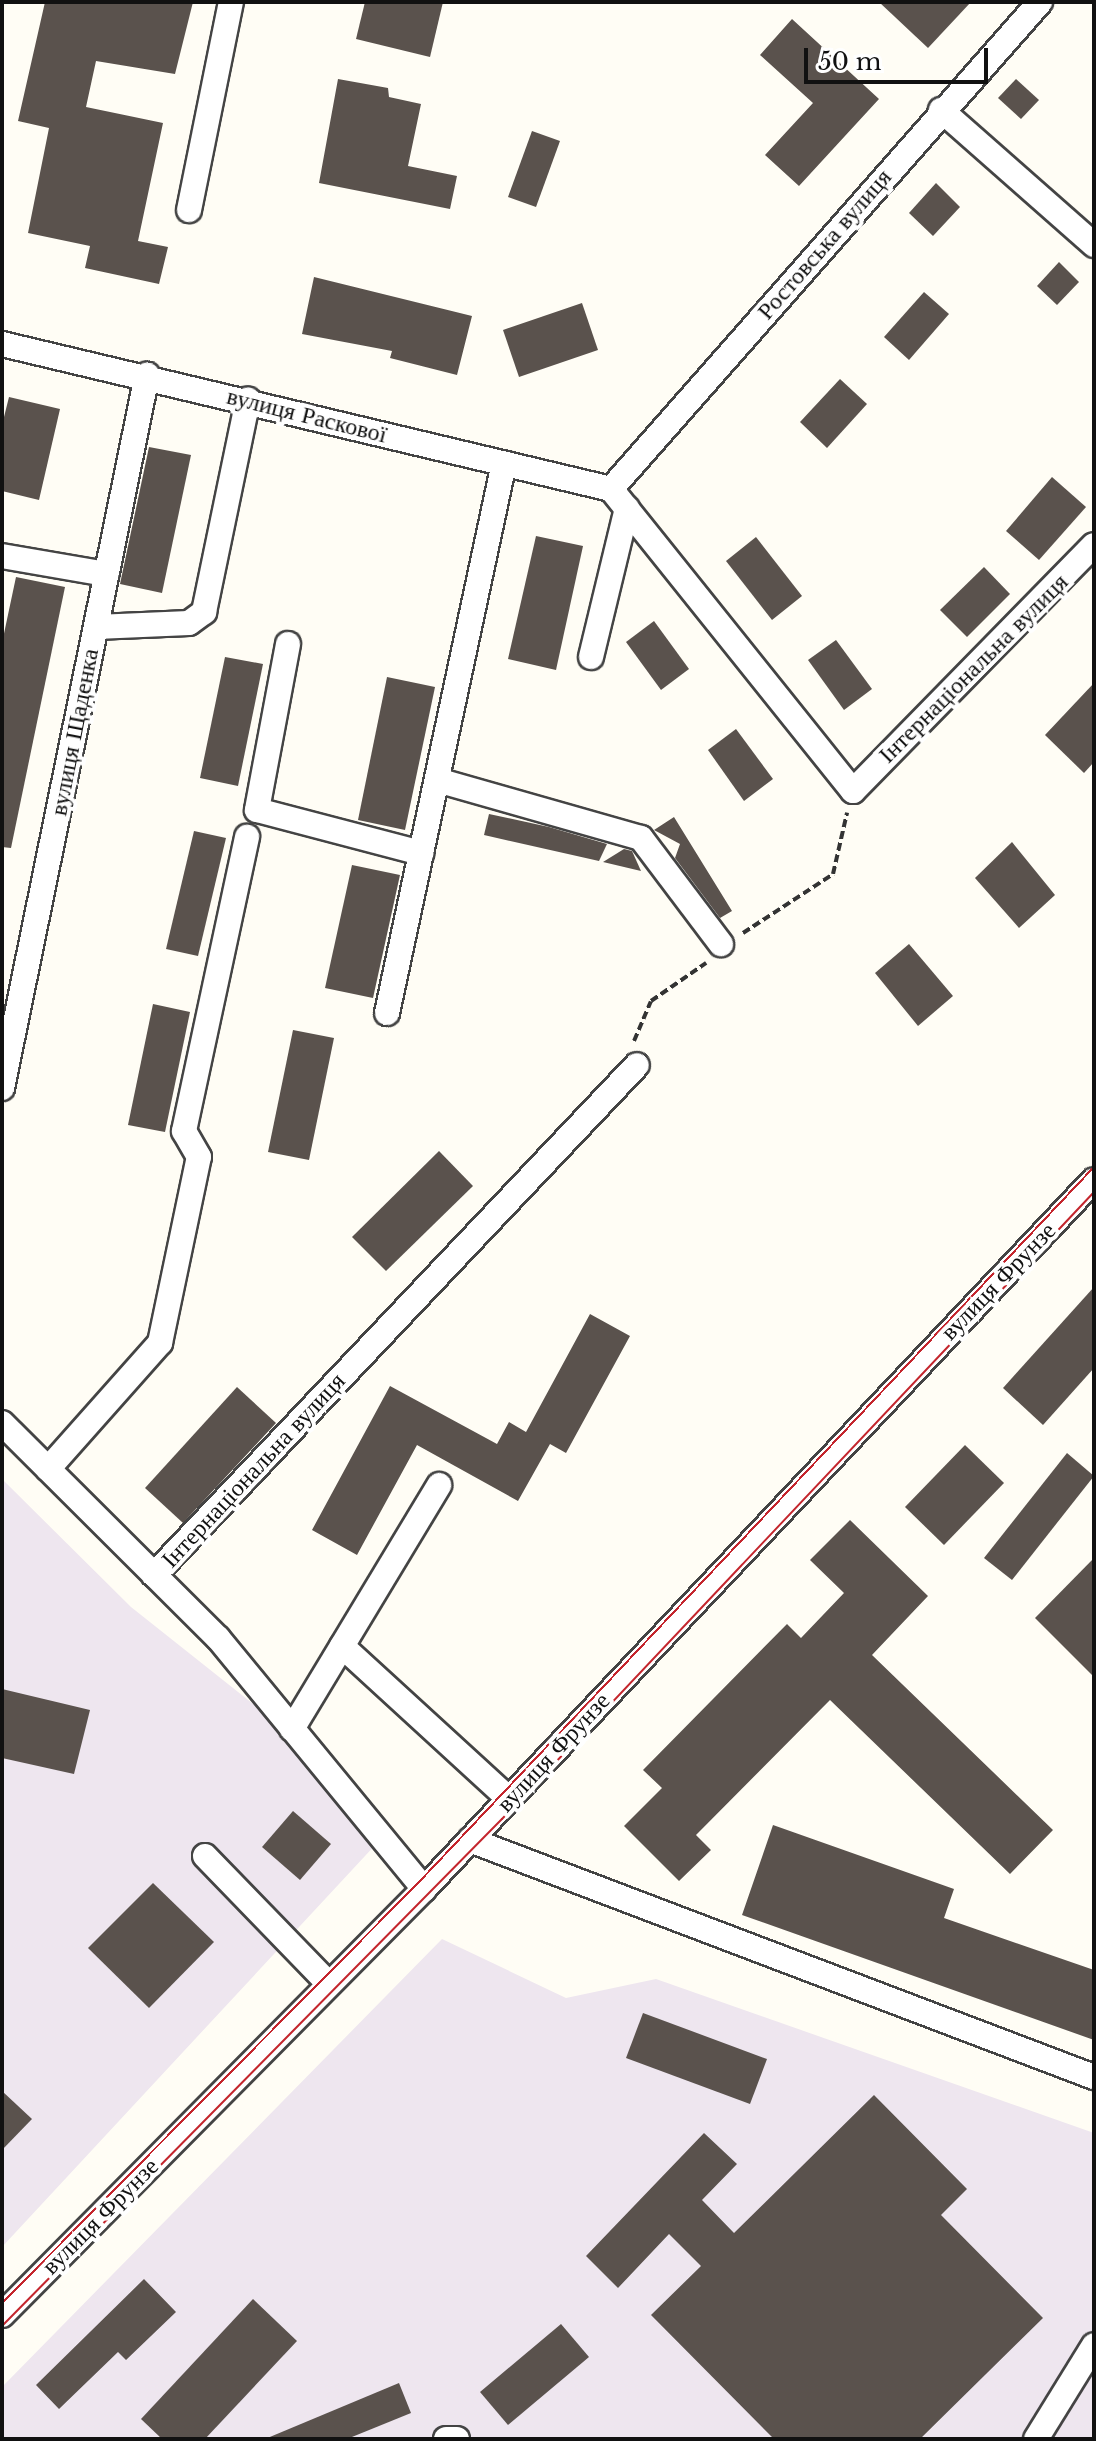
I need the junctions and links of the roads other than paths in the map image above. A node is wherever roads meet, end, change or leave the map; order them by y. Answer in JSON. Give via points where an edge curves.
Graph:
{"nodes":[{"id":1,"x":231,"y":2,"type":"edge"},
{"id":2,"x":1040,"y":2,"type":"edge"},
{"id":3,"x":941,"y":110,"type":"junction"},
{"id":4,"x":189,"y":210,"type":"dead end"},
{"id":5,"x":1094,"y":245,"type":"edge"},
{"id":6,"x":2,"y":344,"type":"edge"},
{"id":7,"x":147,"y":375,"type":"junction"},
{"id":8,"x":248,"y":400,"type":"junction"},
{"id":9,"x":504,"y":463,"type":"junction"},
{"id":10,"x":611,"y":489,"type":"junction"},
{"id":11,"x":627,"y":508,"type":"junction"},
{"id":12,"x":1094,"y":545,"type":"edge"},
{"id":13,"x":2,"y":556,"type":"edge"},
{"id":14,"x":106,"y":574,"type":"junction"},
{"id":15,"x":96,"y":627,"type":"junction"},
{"id":16,"x":288,"y":644,"type":"dead end"},
{"id":17,"x":591,"y":657,"type":"dead end"},
{"id":18,"x":437,"y":780,"type":"junction"},
{"id":19,"x":247,"y":837,"type":"dead end"},
{"id":20,"x":421,"y":853,"type":"junction"},
{"id":21,"x":721,"y":944,"type":"road end"},
{"id":22,"x":11,"y":995,"type":"edge"},
{"id":23,"x":387,"y":1013,"type":"dead end"},
{"id":24,"x":637,"y":1065,"type":"road end"},
{"id":25,"x":2,"y":1088,"type":"edge"},
{"id":26,"x":1094,"y":1180,"type":"edge"},
{"id":27,"x":2,"y":1423,"type":"edge"},
{"id":28,"x":48,"y":1469,"type":"junction"},
{"id":29,"x":439,"y":1485,"type":"dead end"},
{"id":30,"x":154,"y":1575,"type":"junction"},
{"id":31,"x":342,"y":1646,"type":"junction"},
{"id":32,"x":292,"y":1729,"type":"junction"},
{"id":33,"x":509,"y":1799,"type":"junction"},
{"id":34,"x":470,"y":1840,"type":"junction"},
{"id":35,"x":205,"y":1856,"type":"dead end"},
{"id":36,"x":424,"y":1889,"type":"junction"},
{"id":37,"x":329,"y":1984,"type":"junction"},
{"id":38,"x":1094,"y":2077,"type":"edge"},
{"id":39,"x":2,"y":2315,"type":"edge"},
{"id":40,"x":1094,"y":2345,"type":"edge"},
{"id":41,"x":446,"y":2439,"type":"edge"},
{"id":42,"x":457,"y":2439,"type":"edge"},
{"id":43,"x":1036,"y":2439,"type":"edge"}],
"edges":[{"from":1,"to":4,"type":"street"},
{"from":2,"to":3,"type":"street","name":"Ростовська вулиця"},
{"from":3,"to":5,"type":"street"},
{"from":3,"to":10,"type":"street","name":"Ростовська вулиця"},
{"from":6,"to":7,"type":"street","name":"вулиця Раскової"},
{"from":7,"to":8,"type":"street","name":"вулиця Раскової"},
{"from":7,"to":14,"type":"street","name":"вулиця Щаденка"},
{"from":8,"to":9,"type":"street","name":"вулиця Раскової"},
{"from":8,"to":15,"type":"street","via":[[204,612],[189,623]]},
{"from":9,"to":10,"type":"street","name":"вулиця Раскової"},
{"from":9,"to":18,"type":"street"},
{"from":10,"to":11,"type":"street"},
{"from":11,"to":12,"type":"street","name":"Інтернаціональна вулиця","via":[[853,791]]},
{"from":11,"to":17,"type":"street"},
{"from":13,"to":14,"type":"street"},
{"from":14,"to":15,"type":"street","name":"вулиця Щаденка"},
{"from":15,"to":22,"type":"street","name":"вулиця Щаденка"},
{"from":16,"to":20,"type":"street","via":[[257,810]]},
{"from":18,"to":20,"type":"street"},
{"from":18,"to":21,"type":"street","via":[[641,838]]},
{"from":19,"to":28,"type":"street","via":[[184,1131],[199,1157],[160,1343]]},
{"from":20,"to":23,"type":"street"},
{"from":22,"to":25,"type":"street","name":"вулиця Щаденка"},
{"from":24,"to":30,"type":"street","name":"Інтернаціональна вулиця"},
{"from":26,"to":33,"type":"street","name":"вулиця Фрунзе"},
{"from":27,"to":28,"type":"street"},
{"from":28,"to":30,"type":"street"},
{"from":29,"to":31,"type":"street"},
{"from":30,"to":32,"type":"street","name":"Інтернаціональна вулиця","via":[[218,1638]]},
{"from":31,"to":32,"type":"street"},
{"from":31,"to":33,"type":"street"},
{"from":32,"to":36,"type":"street","name":"Інтернаціональна вулиця"},
{"from":33,"to":34,"type":"street","name":"вулиця Фрунзе"},
{"from":34,"to":36,"type":"street","name":"вулиця Фрунзе"},
{"from":34,"to":38,"type":"street"},
{"from":35,"to":37,"type":"street"},
{"from":36,"to":37,"type":"street","name":"вулиця Фрунзе"},
{"from":37,"to":39,"type":"street","name":"вулиця Фрунзе"},
{"from":40,"to":43,"type":"street"},
{"from":41,"to":42,"type":"street"}]}
